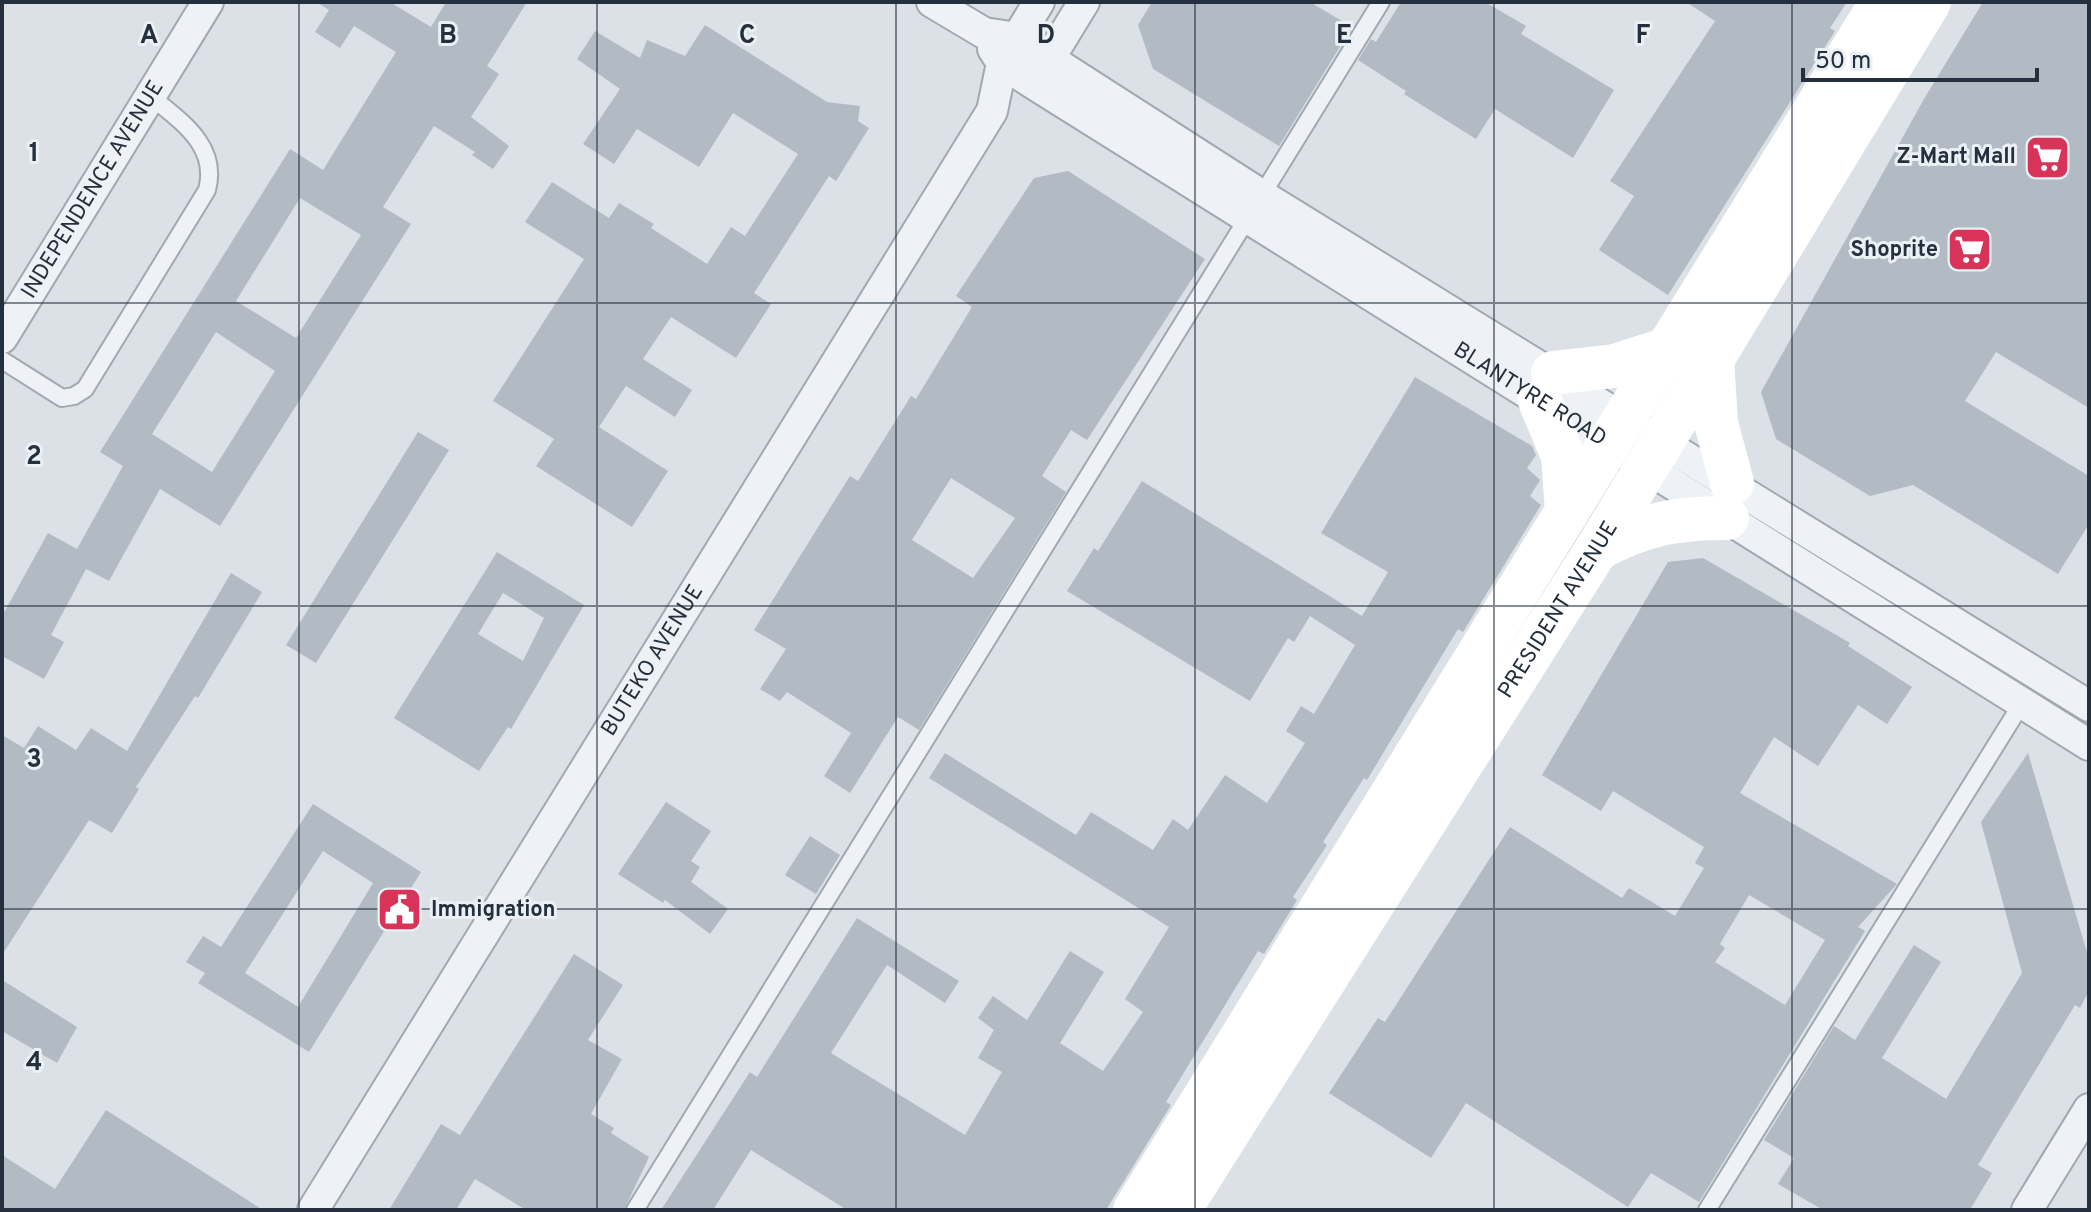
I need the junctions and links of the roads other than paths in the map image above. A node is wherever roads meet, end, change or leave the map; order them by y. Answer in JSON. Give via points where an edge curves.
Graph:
{"nodes":[{"id":1,"x":208,"y":2,"type":"edge"},
{"id":2,"x":932,"y":2,"type":"edge"},
{"id":3,"x":1039,"y":2,"type":"edge"},
{"id":4,"x":1084,"y":2,"type":"edge"},
{"id":5,"x":1381,"y":2,"type":"edge"},
{"id":6,"x":1882,"y":2,"type":"edge"},
{"id":7,"x":1929,"y":2,"type":"edge"},
{"id":8,"x":1009,"y":51,"type":"junction"},
{"id":9,"x":1042,"y":71,"type":"junction"},
{"id":10,"x":149,"y":95,"type":"junction"},
{"id":11,"x":992,"y":111,"type":"junction"},
{"id":12,"x":1256,"y":207,"type":"junction"},
{"id":13,"x":2,"y":338,"type":"edge"},
{"id":14,"x":1668,"y":349,"type":"junction"},
{"id":15,"x":1712,"y":359,"type":"junction"},
{"id":16,"x":2,"y":360,"type":"edge"},
{"id":17,"x":1546,"y":387,"type":"junction"},
{"id":18,"x":1617,"y":431,"type":"junction"},
{"id":19,"x":1656,"y":454,"type":"junction"},
{"id":20,"x":1730,"y":500,"type":"junction"},
{"id":21,"x":1567,"y":512,"type":"junction"},
{"id":22,"x":1597,"y":549,"type":"junction"},
{"id":23,"x":2022,"y":703,"type":"junction"},
{"id":24,"x":2089,"y":706,"type":"edge"},
{"id":25,"x":2089,"y":745,"type":"edge"},
{"id":26,"x":2089,"y":1109,"type":"edge"},
{"id":27,"x":2078,"y":1150,"type":"edge"},
{"id":28,"x":313,"y":1210,"type":"edge"},
{"id":29,"x":635,"y":1210,"type":"edge"},
{"id":30,"x":1135,"y":1210,"type":"edge"},
{"id":31,"x":1179,"y":1210,"type":"edge"},
{"id":32,"x":1707,"y":1210,"type":"edge"},
{"id":33,"x":2027,"y":1210,"type":"edge"}],
"edges":[{"from":1,"to":10,"type":"street","name":"INDEPENDENCE AVENUE"},
{"from":2,"to":8,"type":"street","name":"BLANTYRE ROAD"},
{"from":3,"to":8,"type":"street","name":"BUTEKO AVENUE"},
{"from":4,"to":9,"type":"street","name":"BUTEKO AVENUE"},
{"from":5,"to":12,"type":"lane"},
{"from":6,"to":14,"type":"main road","name":"PRESIDENT AVENUE"},
{"from":7,"to":15,"type":"main road","name":"PRESIDENT AVENUE"},
{"from":8,"to":9,"type":"street","name":"BLANTYRE ROAD"},
{"from":8,"to":11,"type":"street","name":"BUTEKO AVENUE"},
{"from":9,"to":11,"type":"street","name":"BUTEKO AVENUE"},
{"from":9,"to":12,"type":"street","name":"BLANTYRE ROAD"},
{"from":10,"to":13,"type":"street","name":"INDEPENDENCE AVENUE"},
{"from":10,"to":16,"type":"lane","via":[[198,137],[210,164],[207,190],[85,389],[62,398]]},
{"from":11,"to":28,"type":"street","name":"BUTEKO AVENUE"},
{"from":12,"to":17,"type":"street","name":"BLANTYRE ROAD"},
{"from":12,"to":29,"type":"lane"},
{"from":14,"to":17,"type":"main road"},
{"from":14,"to":18,"type":"main road","name":"PRESIDENT AVENUE"},
{"from":15,"to":19,"type":"main road","name":"PRESIDENT AVENUE"},
{"from":15,"to":20,"type":"main road","via":[[1716,423]]},
{"from":17,"to":18,"type":"street","name":"BLANTYRE ROAD"},
{"from":17,"to":21,"type":"main road","via":[[1563,456]]},
{"from":18,"to":19,"type":"street","name":"BLANTYRE ROAD"},
{"from":18,"to":21,"type":"main road","name":"PRESIDENT AVENUE"},
{"from":19,"to":20,"type":"street","name":"BLANTYRE ROAD"},
{"from":19,"to":22,"type":"main road","name":"PRESIDENT AVENUE"},
{"from":20,"to":22,"type":"main road","via":[[1654,523]]},
{"from":20,"to":23,"type":"street","name":"BLANTYRE ROAD"},
{"from":20,"to":24,"type":"street","name":"BLANTYRE ROAD"},
{"from":21,"to":30,"type":"main road","name":"PRESIDENT AVENUE"},
{"from":22,"to":31,"type":"main road","name":"PRESIDENT AVENUE"},
{"from":23,"to":25,"type":"street","name":"BLANTYRE ROAD"},
{"from":23,"to":32,"type":"lane"},
{"from":26,"to":27,"type":"street"},
{"from":27,"to":33,"type":"street"}]}
